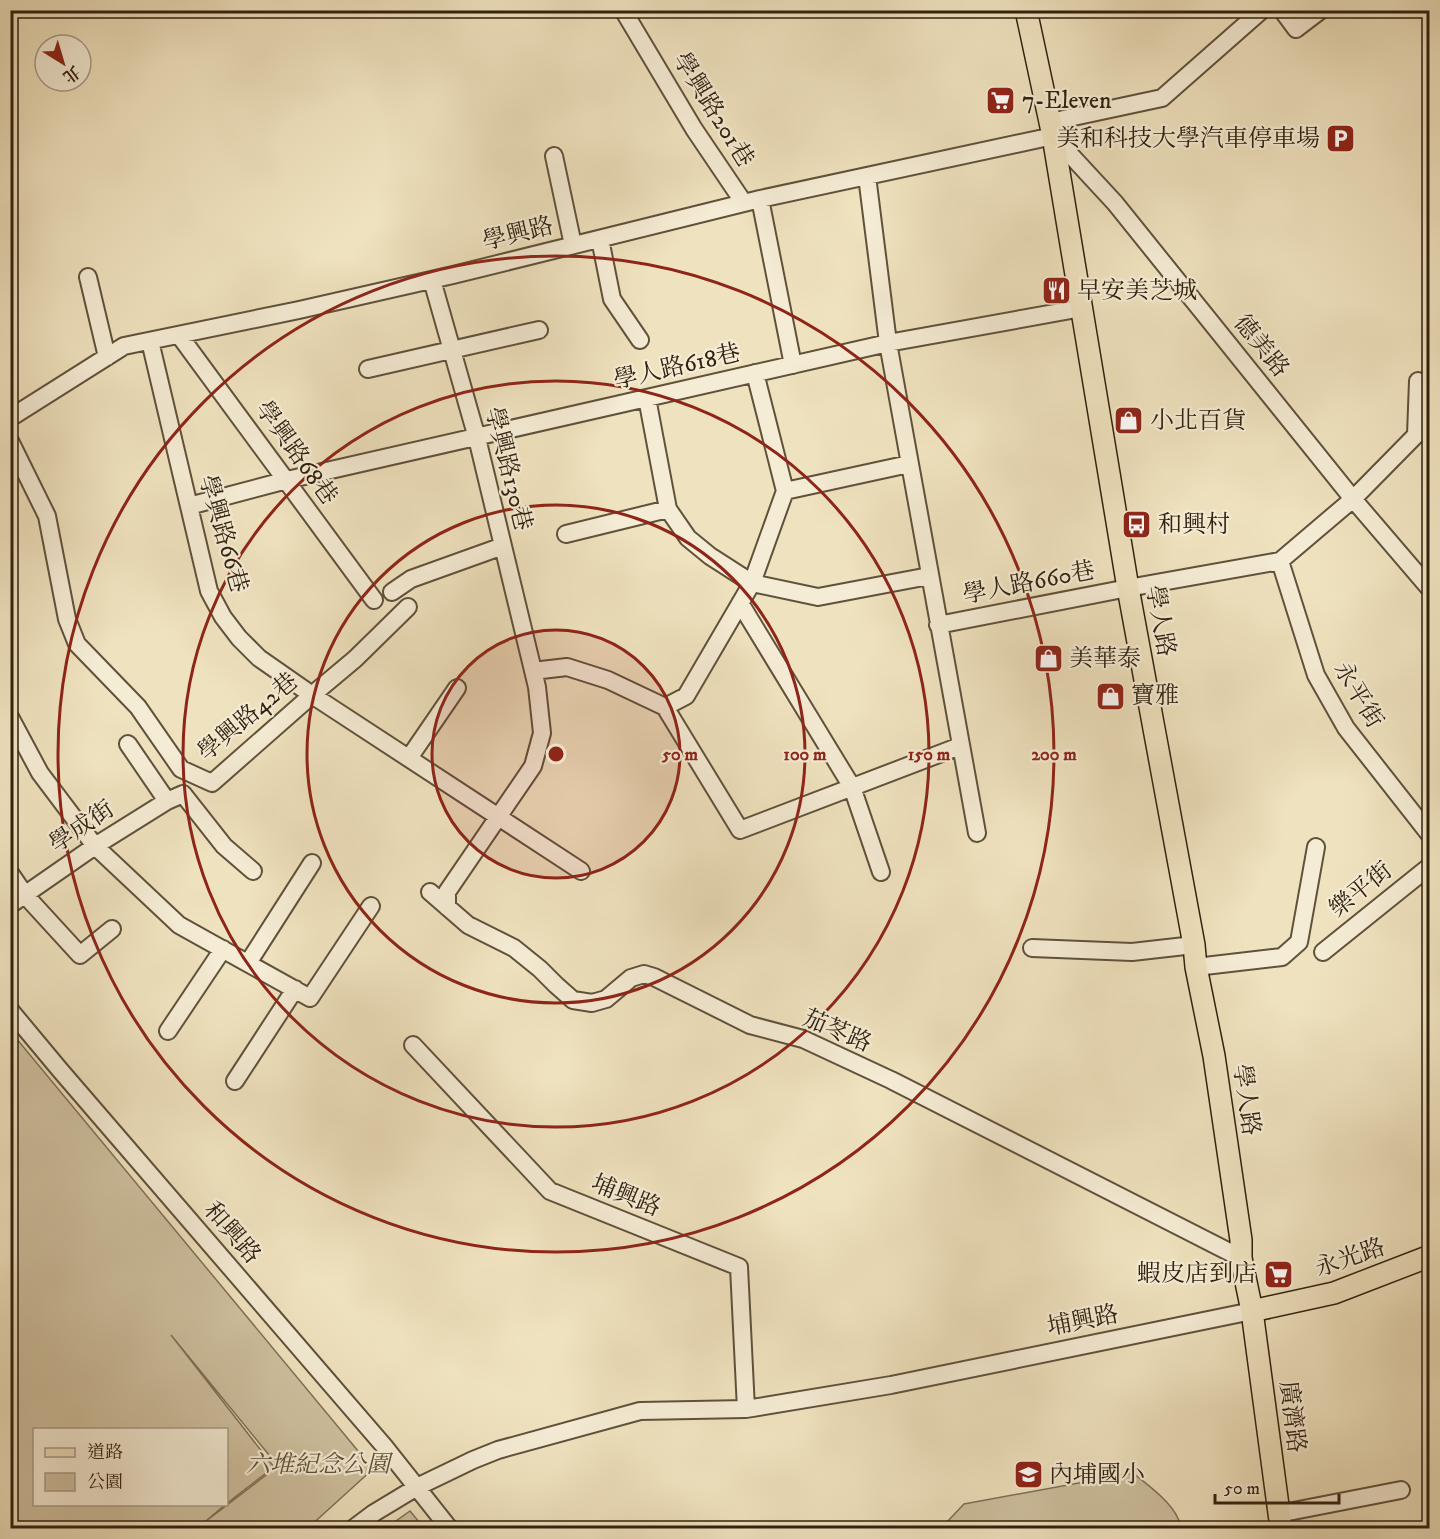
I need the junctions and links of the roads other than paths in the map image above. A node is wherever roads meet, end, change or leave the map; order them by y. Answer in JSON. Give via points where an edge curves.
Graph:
{"nodes":[{"id":1,"x":623,"y":10,"type":"edge"},
{"id":2,"x":1026,"y":10,"type":"edge"},
{"id":3,"x":1262,"y":10,"type":"edge"},
{"id":4,"x":1282,"y":10,"type":"edge"},
{"id":5,"x":1322,"y":10,"type":"edge"},
{"id":6,"x":1052,"y":129,"type":"junction"},
{"id":7,"x":554,"y":156,"type":"dead end"},
{"id":8,"x":867,"y":176,"type":"junction"},
{"id":9,"x":752,"y":201,"type":"junction"},
{"id":10,"x":600,"y":239,"type":"junction"},
{"id":11,"x":573,"y":245,"type":"junction"},
{"id":12,"x":88,"y":277,"type":"dead end"},
{"id":13,"x":432,"y":280,"type":"junction"},
{"id":14,"x":1082,"y":308,"type":"junction"},
{"id":15,"x":538,"y":330,"type":"dead end"},
{"id":16,"x":179,"y":335,"type":"junction"},
{"id":17,"x":640,"y":340,"type":"dead end"},
{"id":18,"x":150,"y":341,"type":"junction"},
{"id":19,"x":888,"y":343,"type":"junction"},
{"id":20,"x":452,"y":350,"type":"junction"},
{"id":21,"x":107,"y":357,"type":"junction"},
{"id":22,"x":793,"y":365,"type":"junction"},
{"id":23,"x":368,"y":369,"type":"dead end"},
{"id":24,"x":755,"y":374,"type":"junction"},
{"id":25,"x":1418,"y":381,"type":"dead end"},
{"id":26,"x":647,"y":398,"type":"junction"},
{"id":27,"x":10,"y":418,"type":"edge"},
{"id":28,"x":477,"y":438,"type":"junction"},
{"id":29,"x":10,"y":441,"type":"edge"},
{"id":30,"x":909,"y":464,"type":"junction"},
{"id":31,"x":286,"y":480,"type":"junction"},
{"id":32,"x":785,"y":491,"type":"junction"},
{"id":33,"x":1353,"y":499,"type":"junction"},
{"id":34,"x":189,"y":506,"type":"junction"},
{"id":35,"x":668,"y":509,"type":"junction"},
{"id":36,"x":566,"y":534,"type":"dead end"},
{"id":37,"x":503,"y":546,"type":"junction"},
{"id":38,"x":1280,"y":561,"type":"junction"},
{"id":39,"x":929,"y":576,"type":"junction"},
{"id":40,"x":752,"y":583,"type":"junction"},
{"id":41,"x":1128,"y":588,"type":"junction"},
{"id":42,"x":1430,"y":589,"type":"edge"},
{"id":43,"x":392,"y":591,"type":"dead end"},
{"id":44,"x":374,"y":600,"type":"dead end"},
{"id":45,"x":740,"y":603,"type":"junction"},
{"id":46,"x":408,"y":607,"type":"dead end"},
{"id":47,"x":938,"y":625,"type":"junction"},
{"id":48,"x":533,"y":671,"type":"junction"},
{"id":49,"x":457,"y":688,"type":"dead end"},
{"id":50,"x":312,"y":694,"type":"junction"},
{"id":51,"x":665,"y":707,"type":"junction"},
{"id":52,"x":10,"y":717,"type":"edge"},
{"id":53,"x":128,"y":744,"type":"dead end"},
{"id":54,"x":960,"y":746,"type":"junction"},
{"id":55,"x":409,"y":758,"type":"junction"},
{"id":56,"x":852,"y":787,"type":"junction"},
{"id":57,"x":167,"y":801,"type":"junction"},
{"id":58,"x":498,"y":817,"type":"junction"},
{"id":59,"x":976,"y":833,"type":"dead end"},
{"id":60,"x":1430,"y":835,"type":"edge"},
{"id":61,"x":95,"y":846,"type":"junction"},
{"id":62,"x":1316,"y":847,"type":"dead end"},
{"id":63,"x":312,"y":863,"type":"dead end"},
{"id":64,"x":1430,"y":866,"type":"edge"},
{"id":65,"x":253,"y":871,"type":"dead end"},
{"id":66,"x":580,"y":871,"type":"dead end"},
{"id":67,"x":881,"y":872,"type":"dead end"},
{"id":68,"x":10,"y":873,"type":"edge"},
{"id":69,"x":430,"y":892,"type":"dead end"},
{"id":70,"x":25,"y":895,"type":"junction"},
{"id":71,"x":10,"y":905,"type":"edge"},
{"id":72,"x":371,"y":906,"type":"dead end"},
{"id":73,"x":447,"y":907,"type":"junction"},
{"id":74,"x":112,"y":929,"type":"dead end"},
{"id":75,"x":1194,"y":945,"type":"junction"},
{"id":76,"x":1032,"y":948,"type":"dead end"},
{"id":77,"x":223,"y":949,"type":"junction"},
{"id":78,"x":1323,"y":952,"type":"dead end"},
{"id":79,"x":248,"y":963,"type":"junction"},
{"id":80,"x":1196,"y":967,"type":"junction"},
{"id":81,"x":295,"y":989,"type":"junction"},
{"id":82,"x":10,"y":1010,"type":"edge"},
{"id":83,"x":168,"y":1031,"type":"dead end"},
{"id":84,"x":412,"y":1045,"type":"dead end"},
{"id":85,"x":235,"y":1081,"type":"dead end"},
{"id":86,"x":1430,"y":1256,"type":"edge"},
{"id":87,"x":1241,"y":1258,"type":"junction"},
{"id":88,"x":1252,"y":1311,"type":"junction"},
{"id":89,"x":746,"y":1409,"type":"junction"},
{"id":90,"x":417,"y":1487,"type":"junction"},
{"id":91,"x":1401,"y":1490,"type":"dead end"},
{"id":92,"x":1280,"y":1521,"type":"edge"},
{"id":93,"x":354,"y":1528,"type":"edge"},
{"id":94,"x":449,"y":1528,"type":"edge"}],
"edges":[{"from":1,"to":9,"type":"street","name":"學興路201巷","via":[[694,129]]},
{"from":2,"to":6,"type":"main road","name":"學人路"},
{"from":3,"to":6,"type":"street","name":"學興路","via":[[1162,98]]},
{"from":4,"to":5,"type":"street","via":[[1296,29]]},
{"from":6,"to":8,"type":"street","name":"學興路"},
{"from":6,"to":14,"type":"main road","name":"學人路"},
{"from":6,"to":33,"type":"street","name":"德美路"},
{"from":7,"to":11,"type":"street"},
{"from":8,"to":9,"type":"street","name":"學興路"},
{"from":8,"to":19,"type":"street"},
{"from":9,"to":10,"type":"street","name":"學興路"},
{"from":9,"to":22,"type":"street"},
{"from":10,"to":11,"type":"street","name":"學興路"},
{"from":10,"to":17,"type":"street","via":[[612,299]]},
{"from":11,"to":13,"type":"street","name":"學興路"},
{"from":12,"to":21,"type":"street"},
{"from":13,"to":16,"type":"street","name":"學興路"},
{"from":13,"to":20,"type":"street","name":"學興路130巷"},
{"from":14,"to":19,"type":"street","name":"學人路618巷"},
{"from":14,"to":41,"type":"main road","name":"學人路"},
{"from":15,"to":20,"type":"street"},
{"from":16,"to":18,"type":"street","name":"學興路"},
{"from":16,"to":31,"type":"street","name":"學興路68巷"},
{"from":18,"to":21,"type":"street","name":"學興路","via":[[124,346]]},
{"from":18,"to":34,"type":"street","name":"學興路66巷"},
{"from":19,"to":22,"type":"street","name":"學人路618巷"},
{"from":19,"to":30,"type":"street","name":"學人路660巷"},
{"from":20,"to":23,"type":"street"},
{"from":20,"to":28,"type":"street","name":"學興路130巷"},
{"from":21,"to":27,"type":"street","name":"學興路"},
{"from":22,"to":24,"type":"street","name":"學人路618巷"},
{"from":24,"to":26,"type":"street","name":"學人路618巷"},
{"from":24,"to":32,"type":"street"},
{"from":25,"to":33,"type":"street","via":[[1416,435]]},
{"from":26,"to":28,"type":"street","name":"學人路618巷"},
{"from":26,"to":35,"type":"street"},
{"from":28,"to":31,"type":"street","name":"學人路618巷"},
{"from":28,"to":37,"type":"street","name":"學興路130巷"},
{"from":29,"to":50,"type":"street","name":"學興路42巷","via":[[47,516],[64,610],[76,644],[138,706],[181,768],[212,783]]},
{"from":30,"to":32,"type":"street"},
{"from":30,"to":39,"type":"street","name":"學人路660巷"},
{"from":31,"to":34,"type":"street","name":"學人路618巷"},
{"from":31,"to":44,"type":"street","name":"學興路68巷"},
{"from":32,"to":40,"type":"street"},
{"from":33,"to":38,"type":"street"},
{"from":33,"to":42,"type":"street","name":"德美路"},
{"from":34,"to":50,"type":"street","name":"學興路66巷","via":[[209,591],[223,617],[259,657]]},
{"from":35,"to":36,"type":"street"},
{"from":35,"to":40,"type":"street","via":[[688,538]]},
{"from":37,"to":43,"type":"street","via":[[411,579]]},
{"from":37,"to":48,"type":"street","name":"學興路130巷"},
{"from":38,"to":41,"type":"street","name":"學人路660巷"},
{"from":38,"to":60,"type":"street","name":"永平街","via":[[1316,675],[1346,728]]},
{"from":39,"to":40,"type":"street","via":[[818,597]]},
{"from":39,"to":47,"type":"street","name":"學人路660巷"},
{"from":40,"to":45,"type":"street"},
{"from":41,"to":47,"type":"street","name":"學人路660巷"},
{"from":41,"to":75,"type":"main road","name":"學人路"},
{"from":45,"to":51,"type":"street","via":[[686,696]]},
{"from":45,"to":56,"type":"street"},
{"from":46,"to":50,"type":"street","name":"學興路42巷"},
{"from":47,"to":54,"type":"street","name":"學人路660巷"},
{"from":48,"to":51,"type":"street","via":[[567,667],[608,680]]},
{"from":48,"to":58,"type":"street","name":"學興路130巷","via":[[542,733],[533,766]]},
{"from":49,"to":55,"type":"street"},
{"from":50,"to":55,"type":"street","name":"學興路66巷"},
{"from":51,"to":56,"type":"street","via":[[740,830]]},
{"from":52,"to":61,"type":"street","via":[[40,773]]},
{"from":53,"to":57,"type":"street"},
{"from":54,"to":56,"type":"street"},
{"from":54,"to":59,"type":"street","name":"學人路660巷"},
{"from":55,"to":58,"type":"street","name":"學興路66巷"},
{"from":56,"to":67,"type":"street"},
{"from":57,"to":61,"type":"street","name":"學成街"},
{"from":57,"to":65,"type":"street","name":"學成街","via":[[183,794],[224,846]]},
{"from":58,"to":66,"type":"street","name":"學興路66巷"},
{"from":58,"to":73,"type":"street","name":"學興路130巷","via":[[447,892]]},
{"from":61,"to":70,"type":"street","name":"學成街"},
{"from":61,"to":77,"type":"street","via":[[179,925]]},
{"from":62,"to":80,"type":"street","via":[[1299,942],[1282,957]]},
{"from":63,"to":79,"type":"street"},
{"from":64,"to":78,"type":"street","name":"樂平街"},
{"from":68,"to":70,"type":"street"},
{"from":69,"to":73,"type":"street","name":"茄苳路"},
{"from":70,"to":71,"type":"street","name":"學成街"},
{"from":70,"to":74,"type":"street","via":[[80,955]]},
{"from":72,"to":81,"type":"street","via":[[310,998]]},
{"from":73,"to":87,"type":"street","name":"茄苳路","via":[[468,925],[514,948],[573,1000],[592,1003],[606,999],[631,978],[644,974],[654,977],[750,1024],[803,1039],[891,1080]]},
{"from":75,"to":76,"type":"street","via":[[1132,952]]},
{"from":75,"to":80,"type":"main road","name":"學人路"},
{"from":77,"to":79,"type":"street"},
{"from":77,"to":83,"type":"street"},
{"from":79,"to":81,"type":"street"},
{"from":80,"to":87,"type":"main road","name":"學人路","via":[[1214,1056]]},
{"from":81,"to":85,"type":"street"},
{"from":82,"to":90,"type":"street","name":"和興路"},
{"from":84,"to":89,"type":"street","name":"埔興路","via":[[550,1191],[739,1267]]},
{"from":86,"to":88,"type":"main road","name":"永光路","via":[[1334,1293]]},
{"from":87,"to":88,"type":"main road","name":"學人路"},
{"from":88,"to":89,"type":"street","name":"埔興路","via":[[891,1385]]},
{"from":88,"to":92,"type":"main road","name":"廣濟路"},
{"from":89,"to":90,"type":"street","name":"埔興路","via":[[640,1412],[498,1450]]},
{"from":90,"to":93,"type":"street","name":"埔興路"},
{"from":90,"to":94,"type":"street","name":"和興路"},
{"from":91,"to":92,"type":"street"}]}
